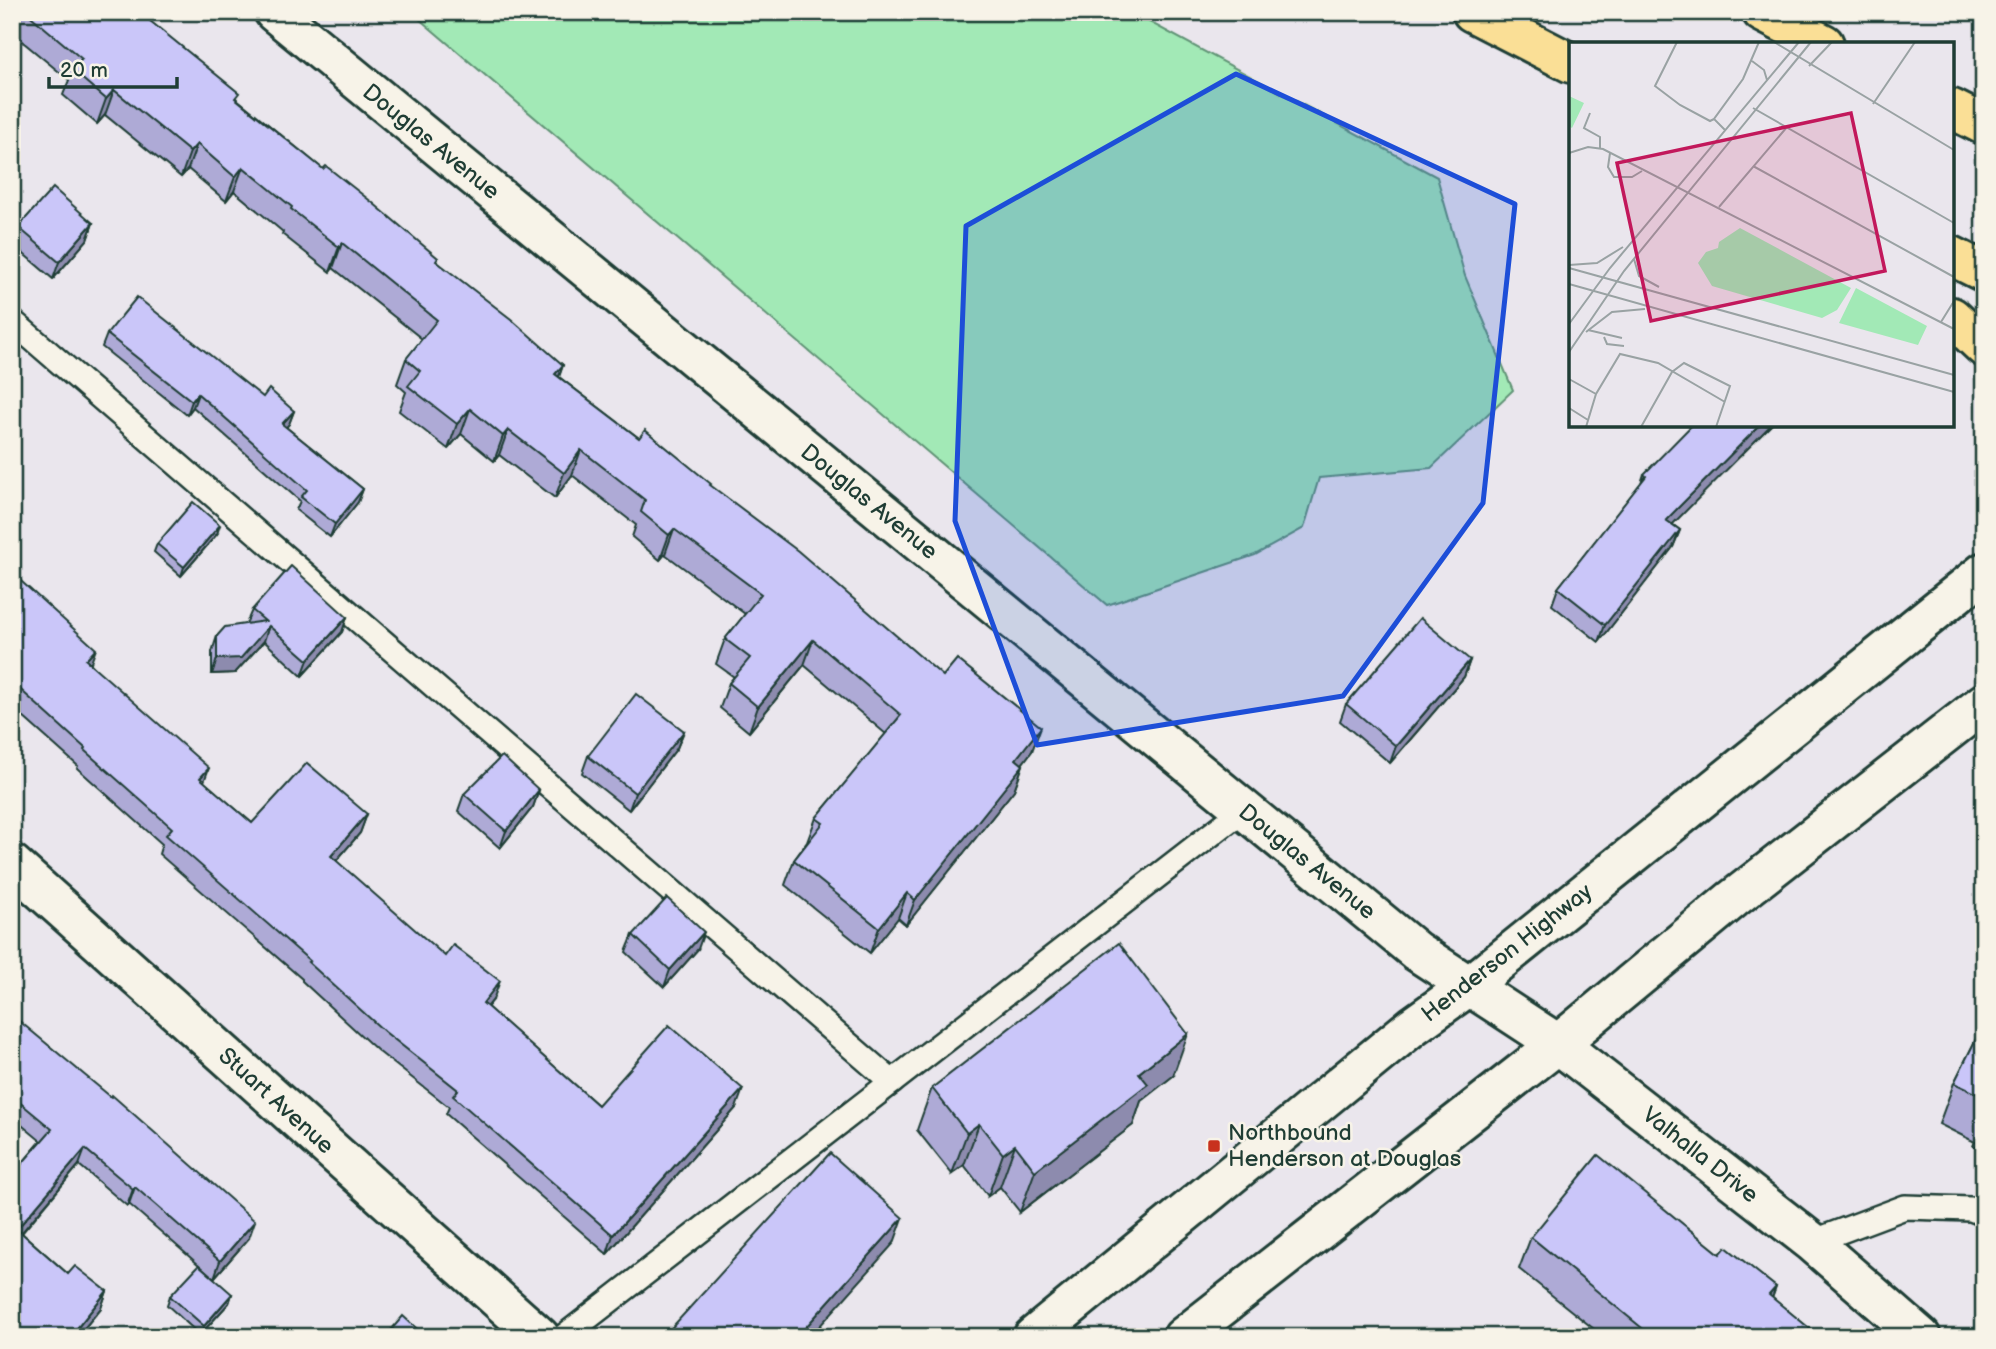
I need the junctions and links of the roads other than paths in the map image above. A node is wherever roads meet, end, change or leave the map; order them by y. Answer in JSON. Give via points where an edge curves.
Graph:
{"nodes":[{"id":1,"x":274,"y":12,"type":"edge"},
{"id":2,"x":1472,"y":12,"type":"edge"},
{"id":3,"x":1762,"y":12,"type":"edge"},
{"id":4,"x":1820,"y":42,"type":"edge"},
{"id":5,"x":1569,"y":62,"type":"edge"},
{"id":6,"x":1954,"y":92,"type":"edge"},
{"id":7,"x":1984,"y":99,"type":"edge"},
{"id":8,"x":1954,"y":110,"type":"edge"},
{"id":9,"x":1984,"y":125,"type":"edge"},
{"id":10,"x":1954,"y":257,"type":"edge"},
{"id":11,"x":1984,"y":272,"type":"edge"},
{"id":12,"x":1954,"y":319,"type":"edge"},
{"id":13,"x":12,"y":321,"type":"edge"},
{"id":14,"x":1984,"y":346,"type":"edge"},
{"id":15,"x":1984,"y":572,"type":"edge"},
{"id":16,"x":1984,"y":703,"type":"edge"},
{"id":17,"x":1244,"y":810,"type":"junction"},
{"id":18,"x":12,"y":864,"type":"edge"},
{"id":19,"x":1469,"y":986,"type":"junction"},
{"id":20,"x":1558,"y":1044,"type":"junction"},
{"id":21,"x":892,"y":1082,"type":"junction"},
{"id":22,"x":1984,"y":1214,"type":"edge"},
{"id":23,"x":1812,"y":1242,"type":"junction"},
{"id":24,"x":540,"y":1337,"type":"edge"},
{"id":25,"x":563,"y":1337,"type":"edge"},
{"id":26,"x":1033,"y":1337,"type":"edge"},
{"id":27,"x":1183,"y":1337,"type":"edge"},
{"id":28,"x":1921,"y":1337,"type":"edge"}],
"edges":[{"from":1,"to":17,"type":"street","name":"Douglas Avenue"},
{"from":2,"to":5,"type":"main road"},
{"from":3,"to":4,"type":"main road"},
{"from":6,"to":7,"type":"main road"},
{"from":8,"to":9,"type":"main road"},
{"from":10,"to":11,"type":"main road"},
{"from":12,"to":14,"type":"main road"},
{"from":13,"to":21,"type":"lane"},
{"from":15,"to":19,"type":"street","name":"Henderson Highway"},
{"from":16,"to":20,"type":"street","via":[[1732,899]]},
{"from":17,"to":19,"type":"street","name":"Douglas Avenue","via":[[1416,951]]},
{"from":17,"to":21,"type":"lane"},
{"from":18,"to":24,"type":"street","name":"Stuart Avenue"},
{"from":19,"to":20,"type":"street","name":"Valhalla Drive"},
{"from":19,"to":26,"type":"street","name":"Henderson Highway","via":[[1402,1035]]},
{"from":20,"to":23,"type":"street","name":"Valhalla Drive"},
{"from":20,"to":27,"type":"street"},
{"from":21,"to":25,"type":"lane"},
{"from":22,"to":23,"type":"lane","via":[[1971,1209],[1905,1207]]},
{"from":23,"to":28,"type":"street","name":"Valhalla Drive"}]}
